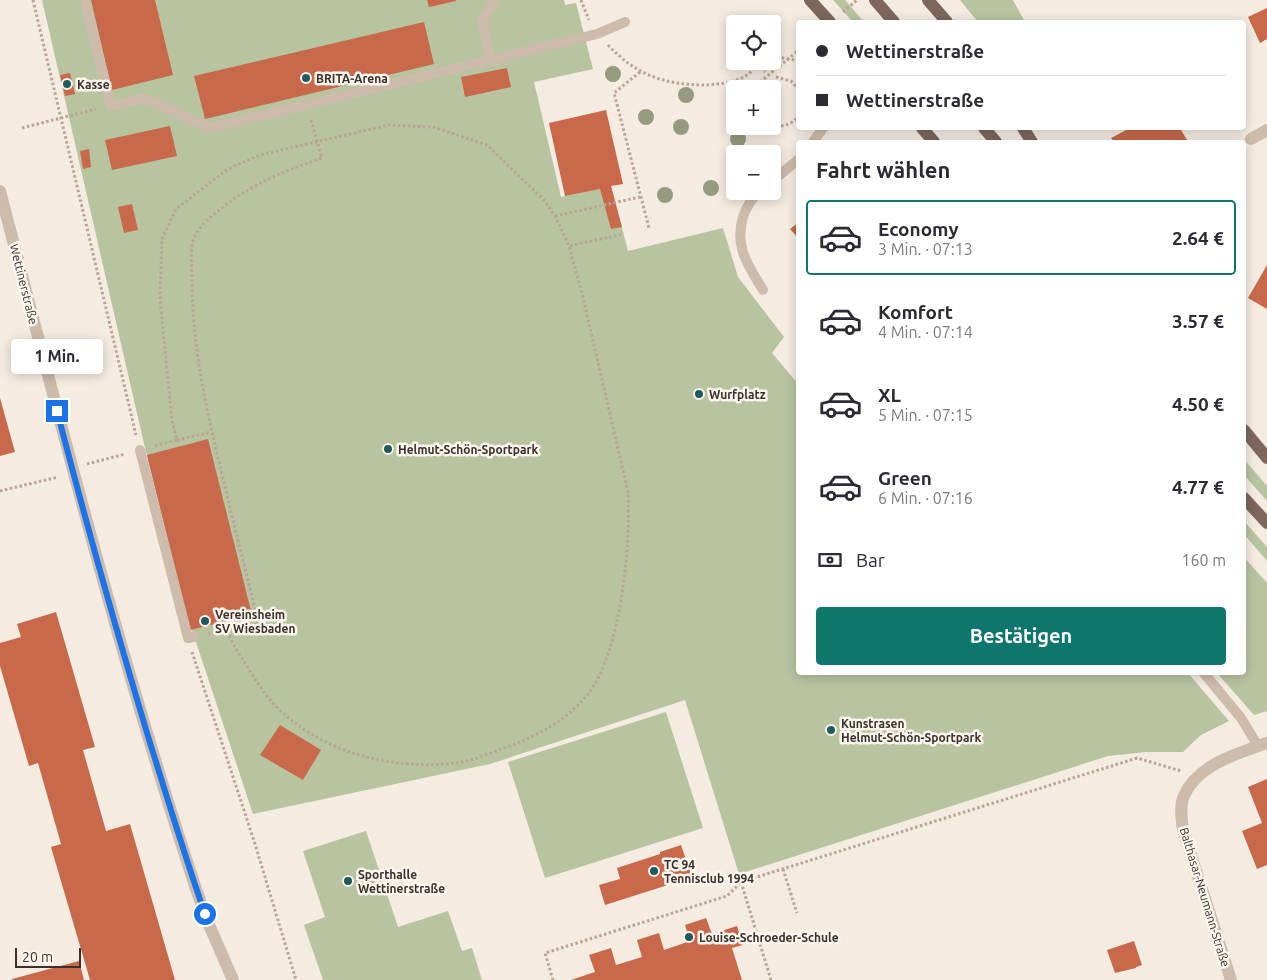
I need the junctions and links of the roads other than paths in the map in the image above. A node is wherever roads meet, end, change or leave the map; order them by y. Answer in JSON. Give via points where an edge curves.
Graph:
{"nodes":[{"id":1,"x":85,"y":0,"type":"edge"},
{"id":2,"x":495,"y":0,"type":"edge"},
{"id":3,"x":810,"y":0,"type":"edge"},
{"id":4,"x":875,"y":0,"type":"edge"},
{"id":5,"x":928,"y":0,"type":"edge"},
{"id":6,"x":828,"y":20,"type":"edge"},
{"id":7,"x":892,"y":20,"type":"edge"},
{"id":8,"x":945,"y":20,"type":"edge"},
{"id":9,"x":625,"y":22,"type":"dead end"},
{"id":10,"x":491,"y":61,"type":"junction"},
{"id":11,"x":924,"y":130,"type":"edge"},
{"id":12,"x":986,"y":130,"type":"edge"},
{"id":13,"x":1267,"y":130,"type":"edge"},
{"id":14,"x":1251,"y":138,"type":"dead end"},
{"id":15,"x":932,"y":140,"type":"edge"},
{"id":16,"x":994,"y":140,"type":"edge"},
{"id":17,"x":796,"y":161,"type":"edge"},
{"id":18,"x":781,"y":174,"type":"edge"},
{"id":19,"x":0,"y":191,"type":"edge"},
{"id":20,"x":753,"y":200,"type":"edge"},
{"id":21,"x":762,"y":290,"type":"dead end"},
{"id":22,"x":1246,"y":432,"type":"edge"},
{"id":23,"x":140,"y":450,"type":"road end"},
{"id":24,"x":1267,"y":458,"type":"edge"},
{"id":25,"x":1246,"y":500,"type":"edge"},
{"id":26,"x":1267,"y":523,"type":"edge"},
{"id":27,"x":191,"y":638,"type":"road end"},
{"id":28,"x":1205,"y":675,"type":"edge"},
{"id":29,"x":1263,"y":745,"type":"edge"},
{"id":30,"x":233,"y":980,"type":"edge"},
{"id":31,"x":1231,"y":980,"type":"edge"}],
"edges":[{"from":1,"to":10,"type":"lane","via":[[111,106],[144,98],[210,128]]},
{"from":2,"to":10,"type":"lane","via":[[482,21]]},
{"from":3,"to":6,"type":"main road"},
{"from":4,"to":7,"type":"main road"},
{"from":5,"to":8,"type":"main road"},
{"from":9,"to":10,"type":"lane","via":[[597,34]]},
{"from":11,"to":15,"type":"main road"},
{"from":12,"to":16,"type":"main road"},
{"from":13,"to":14,"type":"street"},
{"from":17,"to":18,"type":"lane"},
{"from":19,"to":30,"type":"street","name":"Wettinerstraße","via":[[124,656],[180,839],[210,927]]},
{"from":20,"to":21,"type":"lane","via":[[745,210],[739,228],[739,243]]},
{"from":22,"to":24,"type":"main road"},
{"from":23,"to":27,"type":"lane"},
{"from":25,"to":26,"type":"main road"},
{"from":28,"to":29,"type":"lane"},
{"from":29,"to":31,"type":"street","name":"Balthasar-Neumann-Straße","via":[[1219,762],[1199,775],[1184,796],[1181,815]]}]}
